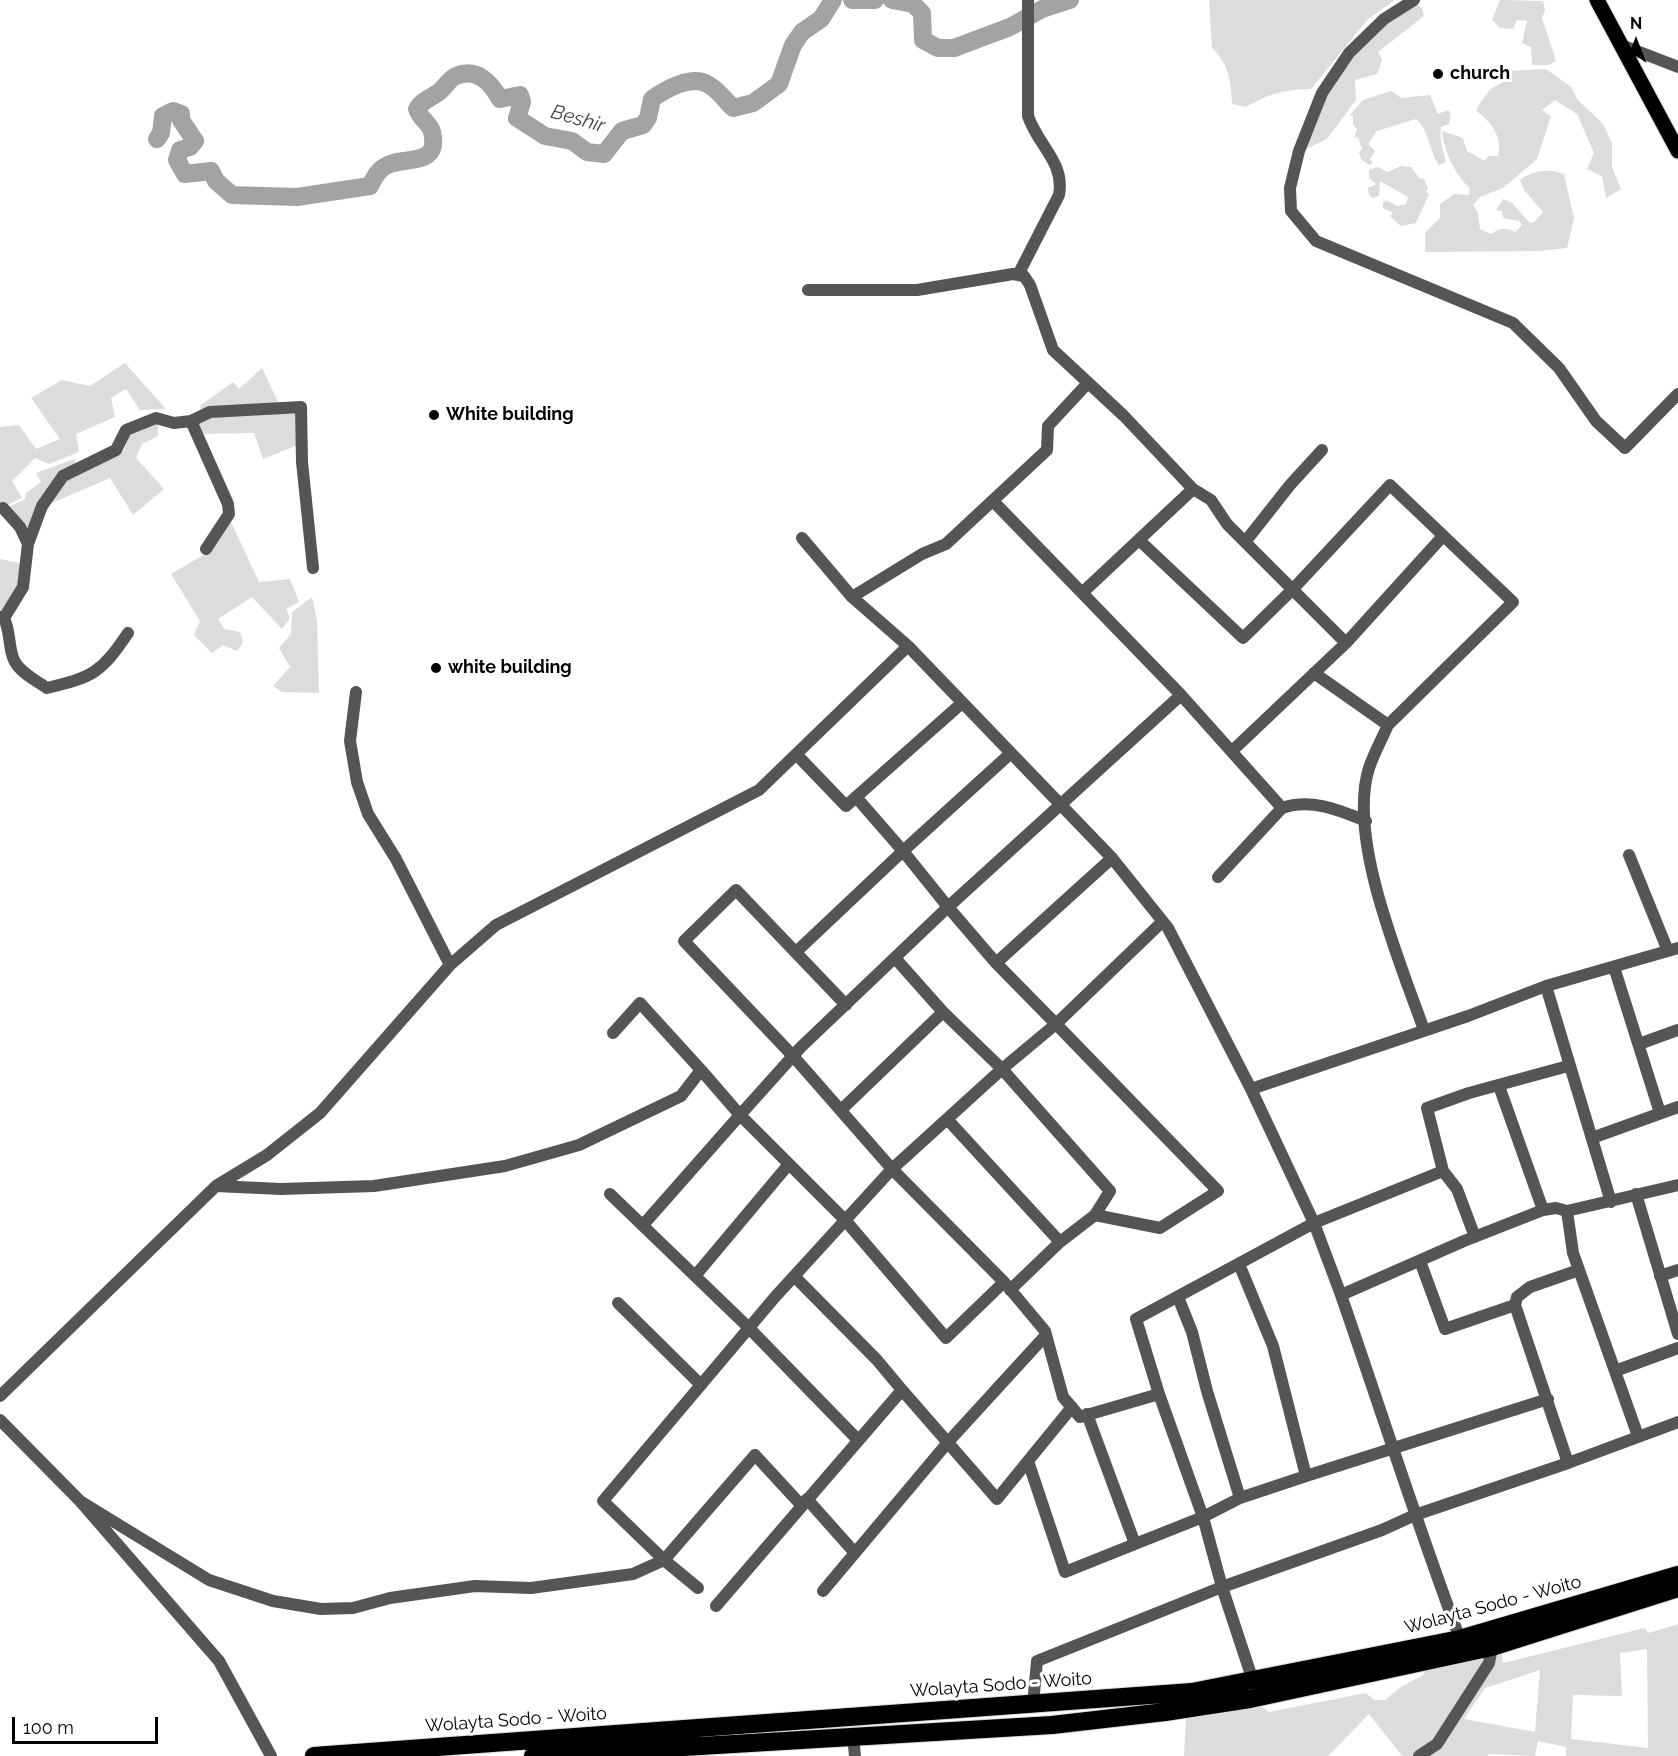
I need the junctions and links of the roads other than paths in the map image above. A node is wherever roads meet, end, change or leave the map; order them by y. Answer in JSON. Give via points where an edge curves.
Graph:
{"nodes":[{"id":1,"x":1028,"y":0,"type":"edge"},
{"id":2,"x":1414,"y":0,"type":"edge"},
{"id":3,"x":1597,"y":0,"type":"edge"},
{"id":4,"x":1624,"y":46,"type":"junction"},
{"id":5,"x":1678,"y":68,"type":"edge"},
{"id":6,"x":1678,"y":151,"type":"edge"},
{"id":7,"x":1019,"y":273,"type":"junction"},
{"id":8,"x":808,"y":290,"type":"dead end"},
{"id":9,"x":1087,"y":384,"type":"junction"},
{"id":10,"x":1678,"y":394,"type":"edge"},
{"id":11,"x":190,"y":421,"type":"junction"},
{"id":12,"x":1322,"y":450,"type":"dead end"},
{"id":13,"x":1193,"y":489,"type":"junction"},
{"id":14,"x":993,"y":501,"type":"junction"},
{"id":15,"x":3,"y":508,"type":"dead end"},
{"id":16,"x":1443,"y":536,"type":"junction"},
{"id":17,"x":802,"y":538,"type":"dead end"},
{"id":18,"x":1139,"y":540,"type":"junction"},
{"id":19,"x":1245,"y":542,"type":"junction"},
{"id":20,"x":28,"y":543,"type":"junction"},
{"id":21,"x":207,"y":549,"type":"dead end"},
{"id":22,"x":313,"y":568,"type":"dead end"},
{"id":23,"x":1293,"y":589,"type":"junction"},
{"id":24,"x":1082,"y":593,"type":"junction"},
{"id":25,"x":852,"y":597,"type":"junction"},
{"id":26,"x":2,"y":618,"type":"edge"},
{"id":27,"x":128,"y":633,"type":"dead end"},
{"id":28,"x":1346,"y":643,"type":"junction"},
{"id":29,"x":908,"y":646,"type":"junction"},
{"id":30,"x":1314,"y":673,"type":"junction"},
{"id":31,"x":356,"y":692,"type":"dead end"},
{"id":32,"x":1180,"y":695,"type":"junction"},
{"id":33,"x":962,"y":703,"type":"junction"},
{"id":34,"x":1388,"y":725,"type":"junction"},
{"id":35,"x":1232,"y":751,"type":"junction"},
{"id":36,"x":1011,"y":753,"type":"junction"},
{"id":37,"x":796,"y":754,"type":"junction"},
{"id":38,"x":856,"y":797,"type":"junction"},
{"id":39,"x":1061,"y":805,"type":"junction"},
{"id":40,"x":1282,"y":808,"type":"junction"},
{"id":41,"x":1366,"y":821,"type":"junction"},
{"id":42,"x":903,"y":851,"type":"junction"},
{"id":43,"x":1629,"y":855,"type":"dead end"},
{"id":44,"x":1112,"y":858,"type":"junction"},
{"id":45,"x":1218,"y":877,"type":"dead end"},
{"id":46,"x":948,"y":907,"type":"junction"},
{"id":47,"x":1162,"y":922,"type":"junction"},
{"id":48,"x":1673,"y":949,"type":"edge"},
{"id":49,"x":796,"y":952,"type":"junction"},
{"id":50,"x":894,"y":958,"type":"junction"},
{"id":51,"x":996,"y":963,"type":"junction"},
{"id":52,"x":450,"y":965,"type":"junction"},
{"id":53,"x":1614,"y":967,"type":"junction"},
{"id":54,"x":1546,"y":986,"type":"junction"},
{"id":55,"x":846,"y":1005,"type":"junction"},
{"id":56,"x":943,"y":1012,"type":"junction"},
{"id":57,"x":1056,"y":1024,"type":"junction"},
{"id":58,"x":1424,"y":1030,"type":"junction"},
{"id":59,"x":1678,"y":1030,"type":"edge"},
{"id":60,"x":613,"y":1033,"type":"dead end"},
{"id":61,"x":1639,"y":1044,"type":"junction"},
{"id":62,"x":793,"y":1056,"type":"junction"},
{"id":63,"x":1568,"y":1066,"type":"junction"},
{"id":64,"x":1002,"y":1069,"type":"junction"},
{"id":65,"x":701,"y":1070,"type":"junction"},
{"id":66,"x":1499,"y":1086,"type":"junction"},
{"id":67,"x":1251,"y":1089,"type":"junction"},
{"id":68,"x":1678,"y":1107,"type":"edge"},
{"id":69,"x":841,"y":1110,"type":"junction"},
{"id":70,"x":1660,"y":1113,"type":"junction"},
{"id":71,"x":740,"y":1115,"type":"junction"},
{"id":72,"x":947,"y":1119,"type":"junction"},
{"id":73,"x":1592,"y":1138,"type":"junction"},
{"id":74,"x":789,"y":1164,"type":"junction"},
{"id":75,"x":892,"y":1169,"type":"junction"},
{"id":76,"x":1443,"y":1172,"type":"junction"},
{"id":77,"x":216,"y":1185,"type":"junction"},
{"id":78,"x":1678,"y":1185,"type":"edge"},
{"id":79,"x":610,"y":1194,"type":"dead end"},
{"id":80,"x":1636,"y":1194,"type":"junction"},
{"id":81,"x":1611,"y":1202,"type":"junction"},
{"id":82,"x":1543,"y":1210,"type":"junction"},
{"id":83,"x":1567,"y":1211,"type":"junction"},
{"id":84,"x":1095,"y":1215,"type":"junction"},
{"id":85,"x":845,"y":1220,"type":"junction"},
{"id":86,"x":1314,"y":1223,"type":"junction"},
{"id":87,"x":643,"y":1225,"type":"junction"},
{"id":88,"x":1475,"y":1237,"type":"junction"},
{"id":89,"x":1060,"y":1242,"type":"junction"},
{"id":90,"x":1420,"y":1261,"type":"junction"},
{"id":91,"x":1239,"y":1264,"type":"junction"},
{"id":92,"x":1678,"y":1269,"type":"edge"},
{"id":93,"x":1579,"y":1270,"type":"junction"},
{"id":94,"x":695,"y":1276,"type":"junction"},
{"id":95,"x":794,"y":1276,"type":"junction"},
{"id":96,"x":1660,"y":1276,"type":"junction"},
{"id":97,"x":1007,"y":1286,"type":"junction"},
{"id":98,"x":1341,"y":1295,"type":"junction"},
{"id":99,"x":1178,"y":1297,"type":"junction"},
{"id":100,"x":618,"y":1303,"type":"dead end"},
{"id":101,"x":1515,"y":1305,"type":"junction"},
{"id":102,"x":749,"y":1328,"type":"junction"},
{"id":103,"x":1678,"y":1334,"type":"edge"},
{"id":104,"x":1046,"y":1335,"type":"junction"},
{"id":105,"x":1678,"y":1348,"type":"edge"},
{"id":106,"x":1615,"y":1371,"type":"junction"},
{"id":107,"x":701,"y":1385,"type":"junction"},
{"id":108,"x":902,"y":1389,"type":"junction"},
{"id":109,"x":1160,"y":1394,"type":"junction"},
{"id":110,"x":0,"y":1396,"type":"edge"},
{"id":111,"x":1548,"y":1399,"type":"junction"},
{"id":112,"x":1071,"y":1407,"type":"junction"},
{"id":113,"x":1087,"y":1414,"type":"junction"},
{"id":114,"x":0,"y":1420,"type":"edge"},
{"id":115,"x":1678,"y":1422,"type":"edge"},
{"id":116,"x":1638,"y":1436,"type":"junction"},
{"id":117,"x":858,"y":1440,"type":"junction"},
{"id":118,"x":950,"y":1441,"type":"junction"},
{"id":119,"x":1394,"y":1446,"type":"junction"},
{"id":120,"x":1028,"y":1461,"type":"junction"},
{"id":121,"x":1568,"y":1463,"type":"junction"},
{"id":122,"x":1306,"y":1476,"type":"junction"},
{"id":123,"x":1240,"y":1498,"type":"junction"},
{"id":124,"x":80,"y":1501,"type":"junction"},
{"id":125,"x":805,"y":1502,"type":"junction"},
{"id":126,"x":1415,"y":1515,"type":"junction"},
{"id":127,"x":1203,"y":1517,"type":"junction"},
{"id":128,"x":1135,"y":1544,"type":"junction"},
{"id":129,"x":855,"y":1553,"type":"junction"},
{"id":130,"x":664,"y":1560,"type":"junction"},
{"id":131,"x":1678,"y":1575,"type":"edge"},
{"id":132,"x":1222,"y":1587,"type":"junction"},
{"id":133,"x":698,"y":1588,"type":"dead end"},
{"id":134,"x":1678,"y":1588,"type":"edge"},
{"id":135,"x":823,"y":1591,"type":"dead end"},
{"id":136,"x":716,"y":1606,"type":"dead end"},
{"id":137,"x":1460,"y":1639,"type":"junction"},
{"id":138,"x":1492,"y":1647,"type":"junction"},
{"id":139,"x":1255,"y":1689,"type":"junction"},
{"id":140,"x":1033,"y":1704,"type":"junction"},
{"id":141,"x":992,"y":1707,"type":"junction"},
{"id":142,"x":993,"y":1729,"type":"junction"},
{"id":143,"x":854,"y":1736,"type":"junction"},
{"id":144,"x":271,"y":1756,"type":"edge"},
{"id":145,"x":314,"y":1756,"type":"edge"},
{"id":146,"x":532,"y":1756,"type":"edge"},
{"id":147,"x":855,"y":1756,"type":"edge"},
{"id":148,"x":1419,"y":1756,"type":"edge"}],
"edges":[{"from":1,"to":7,"type":"street","via":[[1028,117],[1034,134],[1058,166],[1062,183]]},
{"from":2,"to":10,"type":"street","via":[[1384,19],[1350,54],[1322,93],[1299,151],[1290,188],[1291,211],[1316,241],[1514,323],[1559,368],[1596,421],[1625,448]]},
{"from":3,"to":4,"type":"main road"},
{"from":4,"to":5,"type":"street"},
{"from":4,"to":6,"type":"main road"},
{"from":7,"to":8,"type":"street","via":[[917,290]]},
{"from":7,"to":9,"type":"street","via":[[1030,285],[1053,350]]},
{"from":9,"to":13,"type":"street","via":[[1124,416]]},
{"from":9,"to":14,"type":"street","via":[[1048,426],[1047,450]]},
{"from":11,"to":20,"type":"street","via":[[174,423],[156,417],[143,421],[126,430],[116,450],[63,476],[42,506]]},
{"from":11,"to":21,"type":"street","via":[[228,504],[229,514]]},
{"from":11,"to":22,"type":"street","via":[[210,412],[301,407],[302,462]]},
{"from":12,"to":19,"type":"street"},
{"from":13,"to":18,"type":"street"},
{"from":13,"to":19,"type":"street","via":[[1211,500]]},
{"from":14,"to":24,"type":"street"},
{"from":14,"to":25,"type":"street","via":[[946,544],[922,554]]},
{"from":15,"to":20,"type":"street"},
{"from":16,"to":23,"type":"street","via":[[1390,485]]},
{"from":16,"to":28,"type":"street"},
{"from":16,"to":34,"type":"street","via":[[1513,602]]},
{"from":17,"to":25,"type":"street"},
{"from":18,"to":23,"type":"street","via":[[1243,638]]},
{"from":18,"to":24,"type":"street"},
{"from":19,"to":23,"type":"street"},
{"from":20,"to":26,"type":"street","via":[[23,587]]},
{"from":23,"to":28,"type":"street"},
{"from":24,"to":32,"type":"street"},
{"from":25,"to":29,"type":"street"},
{"from":26,"to":27,"type":"street","via":[[10,631],[17,666],[46,688],[78,681],[107,664]]},
{"from":28,"to":30,"type":"street"},
{"from":29,"to":33,"type":"street"},
{"from":29,"to":37,"type":"street"},
{"from":30,"to":34,"type":"street"},
{"from":30,"to":35,"type":"street"},
{"from":31,"to":52,"type":"street","via":[[351,741],[357,782],[368,814],[396,859]]},
{"from":32,"to":35,"type":"street"},
{"from":32,"to":39,"type":"street"},
{"from":33,"to":36,"type":"street"},
{"from":33,"to":38,"type":"street"},
{"from":34,"to":41,"type":"street","via":[[1369,769]]},
{"from":35,"to":40,"type":"street"},
{"from":36,"to":39,"type":"street"},
{"from":36,"to":42,"type":"street"},
{"from":37,"to":38,"type":"street","via":[[846,806]]},
{"from":37,"to":52,"type":"street","via":[[759,790],[496,925]]},
{"from":38,"to":42,"type":"street"},
{"from":39,"to":44,"type":"street"},
{"from":39,"to":46,"type":"street"},
{"from":40,"to":41,"type":"street","via":[[1296,803],[1313,804]]},
{"from":40,"to":45,"type":"street"},
{"from":41,"to":58,"type":"street","via":[[1368,851],[1381,907]]},
{"from":42,"to":46,"type":"street"},
{"from":42,"to":49,"type":"street"},
{"from":43,"to":48,"type":"street"},
{"from":44,"to":47,"type":"street"},
{"from":44,"to":51,"type":"street"},
{"from":46,"to":50,"type":"street"},
{"from":46,"to":51,"type":"street"},
{"from":47,"to":57,"type":"street"},
{"from":47,"to":67,"type":"street"},
{"from":48,"to":53,"type":"street"},
{"from":49,"to":55,"type":"street"},
{"from":49,"to":62,"type":"street","via":[[736,890],[684,941]]},
{"from":50,"to":55,"type":"street"},
{"from":50,"to":56,"type":"street"},
{"from":51,"to":57,"type":"street"},
{"from":52,"to":77,"type":"street","via":[[320,1113],[267,1155]]},
{"from":53,"to":54,"type":"street"},
{"from":53,"to":61,"type":"street"},
{"from":54,"to":58,"type":"street"},
{"from":54,"to":63,"type":"street"},
{"from":55,"to":62,"type":"street"},
{"from":56,"to":64,"type":"street"},
{"from":56,"to":69,"type":"street"},
{"from":57,"to":64,"type":"street"},
{"from":57,"to":84,"type":"street","via":[[1218,1191],[1160,1228]]},
{"from":58,"to":67,"type":"street"},
{"from":59,"to":61,"type":"street"},
{"from":60,"to":65,"type":"street","via":[[640,1003]]},
{"from":61,"to":70,"type":"street"},
{"from":62,"to":69,"type":"street"},
{"from":62,"to":71,"type":"street"},
{"from":63,"to":66,"type":"street"},
{"from":63,"to":73,"type":"street"},
{"from":64,"to":72,"type":"street"},
{"from":64,"to":84,"type":"street","via":[[1110,1191]]},
{"from":65,"to":71,"type":"street"},
{"from":65,"to":77,"type":"street","via":[[681,1096],[579,1145],[505,1166],[374,1186],[281,1189]]},
{"from":66,"to":76,"type":"street","via":[[1427,1108]]},
{"from":66,"to":82,"type":"street"},
{"from":67,"to":86,"type":"street"},
{"from":68,"to":70,"type":"street"},
{"from":69,"to":75,"type":"street"},
{"from":70,"to":73,"type":"street"},
{"from":71,"to":74,"type":"street"},
{"from":71,"to":87,"type":"street"},
{"from":72,"to":75,"type":"street"},
{"from":72,"to":89,"type":"street"},
{"from":73,"to":81,"type":"street"},
{"from":74,"to":85,"type":"street"},
{"from":74,"to":94,"type":"street"},
{"from":75,"to":85,"type":"street"},
{"from":75,"to":97,"type":"street"},
{"from":76,"to":86,"type":"street"},
{"from":76,"to":88,"type":"street","via":[[1457,1189]]},
{"from":77,"to":110,"type":"street"},
{"from":78,"to":80,"type":"street"},
{"from":79,"to":87,"type":"street"},
{"from":80,"to":81,"type":"street"},
{"from":80,"to":96,"type":"street"},
{"from":81,"to":83,"type":"street"},
{"from":82,"to":83,"type":"street"},
{"from":82,"to":88,"type":"street"},
{"from":83,"to":93,"type":"street"},
{"from":84,"to":89,"type":"street"},
{"from":85,"to":95,"type":"street"},
{"from":85,"to":97,"type":"street","via":[[946,1338]]},
{"from":86,"to":91,"type":"street"},
{"from":86,"to":98,"type":"street"},
{"from":87,"to":94,"type":"street"},
{"from":88,"to":90,"type":"street"},
{"from":89,"to":97,"type":"street"},
{"from":90,"to":98,"type":"street"},
{"from":90,"to":101,"type":"street","via":[[1445,1329]]},
{"from":91,"to":99,"type":"street"},
{"from":91,"to":122,"type":"street","via":[[1273,1346]]},
{"from":92,"to":96,"type":"street"},
{"from":93,"to":101,"type":"street","via":[[1530,1287],[1517,1297]]},
{"from":93,"to":106,"type":"street"},
{"from":94,"to":102,"type":"street"},
{"from":95,"to":102,"type":"street"},
{"from":95,"to":108,"type":"street"},
{"from":96,"to":103,"type":"street"},
{"from":97,"to":104,"type":"street"},
{"from":98,"to":119,"type":"street"},
{"from":99,"to":109,"type":"street","via":[[1136,1319]]},
{"from":99,"to":123,"type":"street","via":[[1192,1332]]},
{"from":100,"to":107,"type":"street"},
{"from":101,"to":111,"type":"street"},
{"from":102,"to":107,"type":"street"},
{"from":102,"to":117,"type":"street"},
{"from":104,"to":112,"type":"street","via":[[1063,1397]]},
{"from":104,"to":118,"type":"street"},
{"from":105,"to":106,"type":"street"},
{"from":106,"to":116,"type":"street"},
{"from":107,"to":130,"type":"street","via":[[603,1501]]},
{"from":108,"to":117,"type":"street"},
{"from":108,"to":118,"type":"street"},
{"from":109,"to":113,"type":"street"},
{"from":109,"to":127,"type":"street"},
{"from":111,"to":119,"type":"street"},
{"from":111,"to":121,"type":"street"},
{"from":112,"to":113,"type":"street","via":[[1080,1417]]},
{"from":112,"to":120,"type":"street"},
{"from":113,"to":128,"type":"street"},
{"from":114,"to":124,"type":"street"},
{"from":115,"to":116,"type":"street"},
{"from":116,"to":121,"type":"street"},
{"from":117,"to":125,"type":"street"},
{"from":118,"to":120,"type":"street","via":[[997,1499]]},
{"from":118,"to":129,"type":"street"},
{"from":119,"to":122,"type":"street"},
{"from":119,"to":126,"type":"street"},
{"from":120,"to":128,"type":"street","via":[[1065,1572]]},
{"from":121,"to":126,"type":"street"},
{"from":122,"to":123,"type":"street"},
{"from":123,"to":127,"type":"street"},
{"from":124,"to":130,"type":"street","via":[[209,1580],[273,1601],[321,1609],[353,1608],[390,1598],[476,1586],[531,1588],[623,1576]]},
{"from":124,"to":144,"type":"street","via":[[219,1661]]},
{"from":125,"to":129,"type":"street"},
{"from":125,"to":130,"type":"street","via":[[754,1455]]},
{"from":125,"to":136,"type":"street"},
{"from":126,"to":132,"type":"street"},
{"from":126,"to":137,"type":"street"},
{"from":127,"to":128,"type":"street"},
{"from":127,"to":132,"type":"street"},
{"from":129,"to":135,"type":"street"},
{"from":130,"to":133,"type":"street"},
{"from":131,"to":137,"type":"highway","name":"Wolayta Sodo - Woito"},
{"from":132,"to":139,"type":"street"},
{"from":132,"to":140,"type":"street","via":[[1037,1661]]},
{"from":134,"to":138,"type":"highway","name":"Wolayta Sodo - Woito"},
{"from":137,"to":139,"type":"highway","name":"Wolayta Sodo - Woito"},
{"from":138,"to":139,"type":"highway","name":"Wolayta Sodo - Woito"},
{"from":138,"to":148,"type":"street","via":[[1490,1663],[1437,1744]]},
{"from":139,"to":140,"type":"highway","name":"Wolayta Sodo - Woito"},
{"from":139,"to":142,"type":"highway","name":"Wolayta Sodo - Woito","via":[[1154,1714]]},
{"from":140,"to":141,"type":"highway","name":"Wolayta Sodo - Woito"},
{"from":141,"to":142,"type":"highway"},
{"from":141,"to":145,"type":"highway","name":"Wolayta Sodo - Woito"},
{"from":142,"to":143,"type":"highway","name":"Wolayta Sodo - Woito"},
{"from":143,"to":146,"type":"highway","name":"Wolayta Sodo - Woito"},
{"from":143,"to":147,"type":"street"}]}
